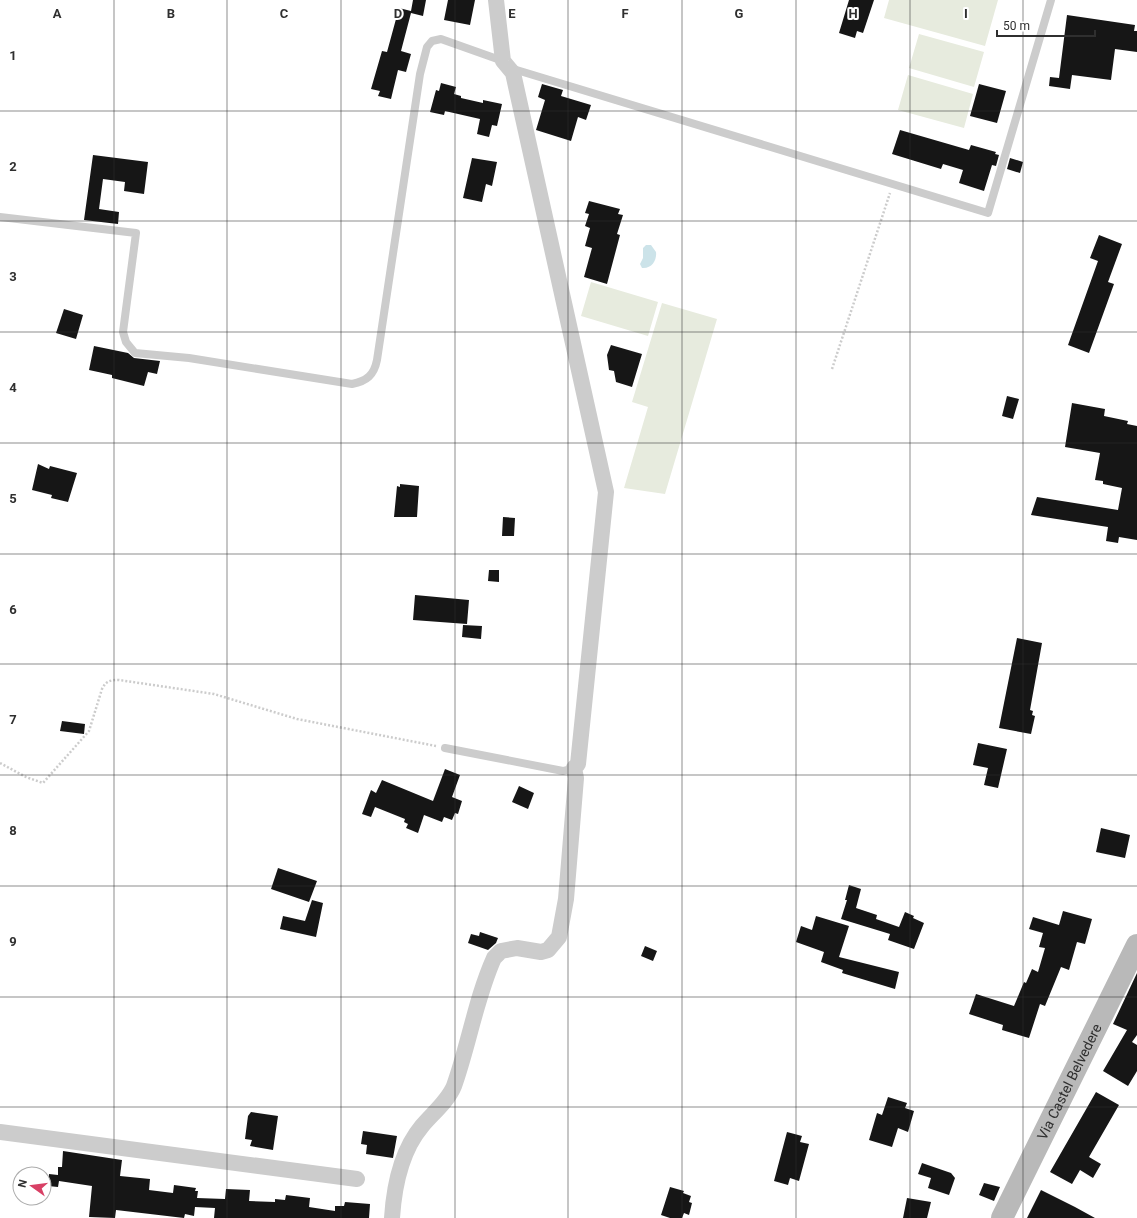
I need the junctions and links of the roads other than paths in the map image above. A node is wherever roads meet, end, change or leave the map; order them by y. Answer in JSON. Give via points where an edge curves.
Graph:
{"nodes":[{"id":1,"x":496,"y":0,"type":"edge"},
{"id":2,"x":1051,"y":0,"type":"edge"},
{"id":3,"x":506,"y":64,"type":"junction"},
{"id":4,"x":0,"y":217,"type":"edge"},
{"id":5,"x":444,"y":748,"type":"road end"},
{"id":6,"x":574,"y":768,"type":"junction"},
{"id":7,"x":1137,"y":945,"type":"edge"},
{"id":8,"x":0,"y":1132,"type":"edge"},
{"id":9,"x":357,"y":1179,"type":"dead end"},
{"id":10,"x":392,"y":1218,"type":"edge"},
{"id":11,"x":1002,"y":1218,"type":"edge"}],
"edges":[{"from":1,"to":3,"type":"street"},
{"from":2,"to":3,"type":"lane","via":[[988,213]]},
{"from":3,"to":4,"type":"lane","via":[[441,39],[432,41],[427,47],[420,74],[378,360],[370,377],[363,382],[352,384],[189,358],[135,353],[126,342],[123,332],[136,233]]},
{"from":3,"to":6,"type":"street","via":[[513,73],[606,492],[578,764]]},
{"from":5,"to":6,"type":"lane","via":[[564,771]]},
{"from":6,"to":10,"type":"street","via":[[576,778],[566,899],[559,937],[548,950],[541,952],[517,948],[500,951],[494,958],[453,1088],[420,1128],[399,1173]]},
{"from":7,"to":11,"type":"street","name":"Via Castel Belvedere"},
{"from":8,"to":9,"type":"street"}]}
